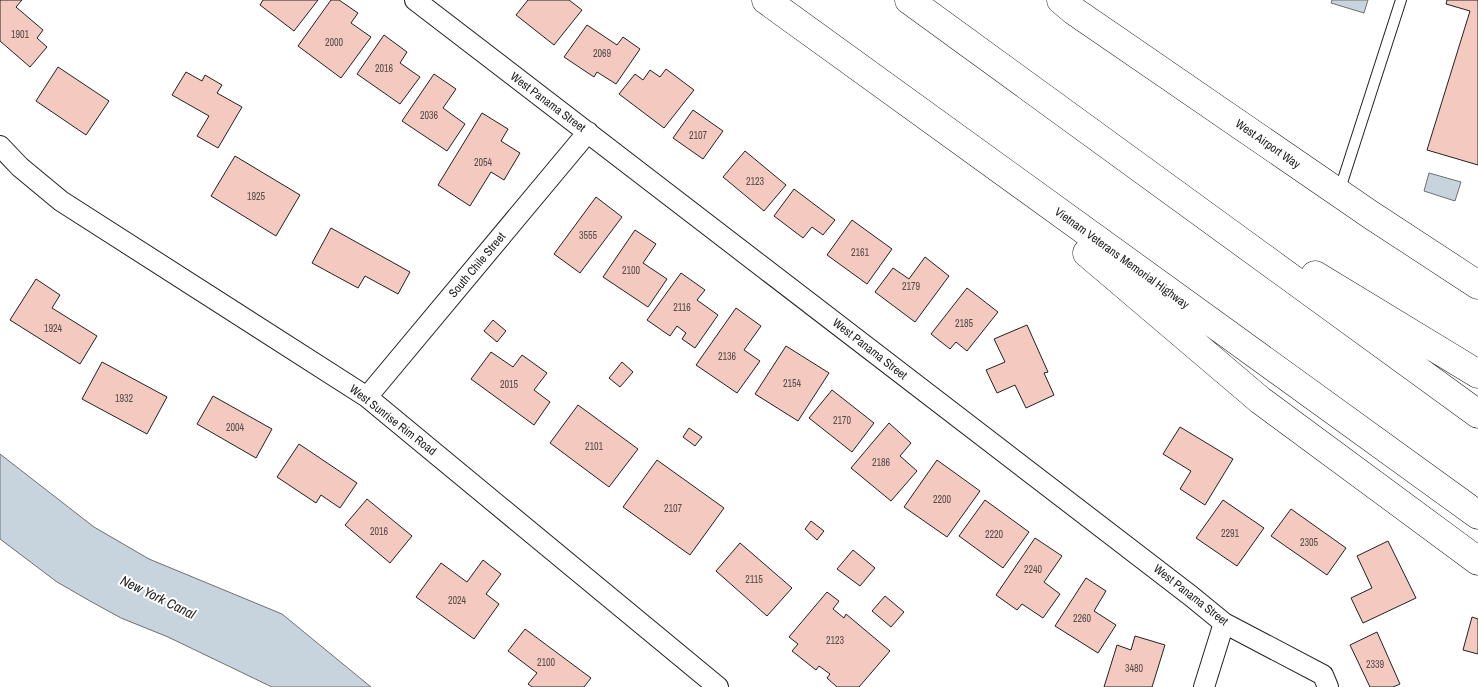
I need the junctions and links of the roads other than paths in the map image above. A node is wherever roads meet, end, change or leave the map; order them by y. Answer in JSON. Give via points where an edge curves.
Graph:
{"nodes":[{"id":1,"x":415,"y":0,"type":"edge"},
{"id":2,"x":766,"y":0,"type":"edge"},
{"id":3,"x":909,"y":0,"type":"edge"},
{"id":4,"x":1061,"y":0,"type":"edge"},
{"id":5,"x":1401,"y":0,"type":"edge"},
{"id":6,"x":932,"y":120,"type":"junction"},
{"id":7,"x":588,"y":132,"type":"junction"},
{"id":8,"x":0,"y":146,"type":"edge"},
{"id":9,"x":1151,"y":176,"type":"junction"},
{"id":10,"x":1339,"y":193,"type":"junction"},
{"id":11,"x":1478,"y":285,"type":"edge"},
{"id":12,"x":1478,"y":374,"type":"edge"},
{"id":13,"x":367,"y":397,"type":"junction"},
{"id":14,"x":1478,"y":414,"type":"edge"},
{"id":15,"x":1478,"y":515,"type":"edge"},
{"id":16,"x":1478,"y":561,"type":"edge"},
{"id":17,"x":1224,"y":623,"type":"junction"},
{"id":18,"x":718,"y":687,"type":"edge"},
{"id":19,"x":1204,"y":687,"type":"edge"},
{"id":20,"x":1328,"y":687,"type":"edge"}],
"edges":[{"from":1,"to":7,"type":"street","name":"West Panama Street"},
{"from":2,"to":6,"type":"main road","name":"Vietnam Veterans Memorial Highway"},
{"from":3,"to":9,"type":"main road"},
{"from":4,"to":10,"type":"main road","name":"West Airport Way"},
{"from":5,"to":10,"type":"lane"},
{"from":6,"to":15,"type":"main road","name":"Vietnam Veterans Memorial Highway"},
{"from":6,"to":16,"type":"main road","via":[[1260,400]]},
{"from":7,"to":13,"type":"street","name":"South Chile Street"},
{"from":7,"to":17,"type":"street","name":"West Panama Street"},
{"from":8,"to":13,"type":"street","name":"West Sunrise Rim Road","via":[[61,201]]},
{"from":9,"to":12,"type":"main road"},
{"from":9,"to":14,"type":"main road"},
{"from":10,"to":11,"type":"main road","name":"West Airport Way"},
{"from":13,"to":18,"type":"street","name":"West Sunrise Rim Road"},
{"from":17,"to":19,"type":"street"},
{"from":17,"to":20,"type":"street","name":"West Panama Street","via":[[1323,675]]}]}
